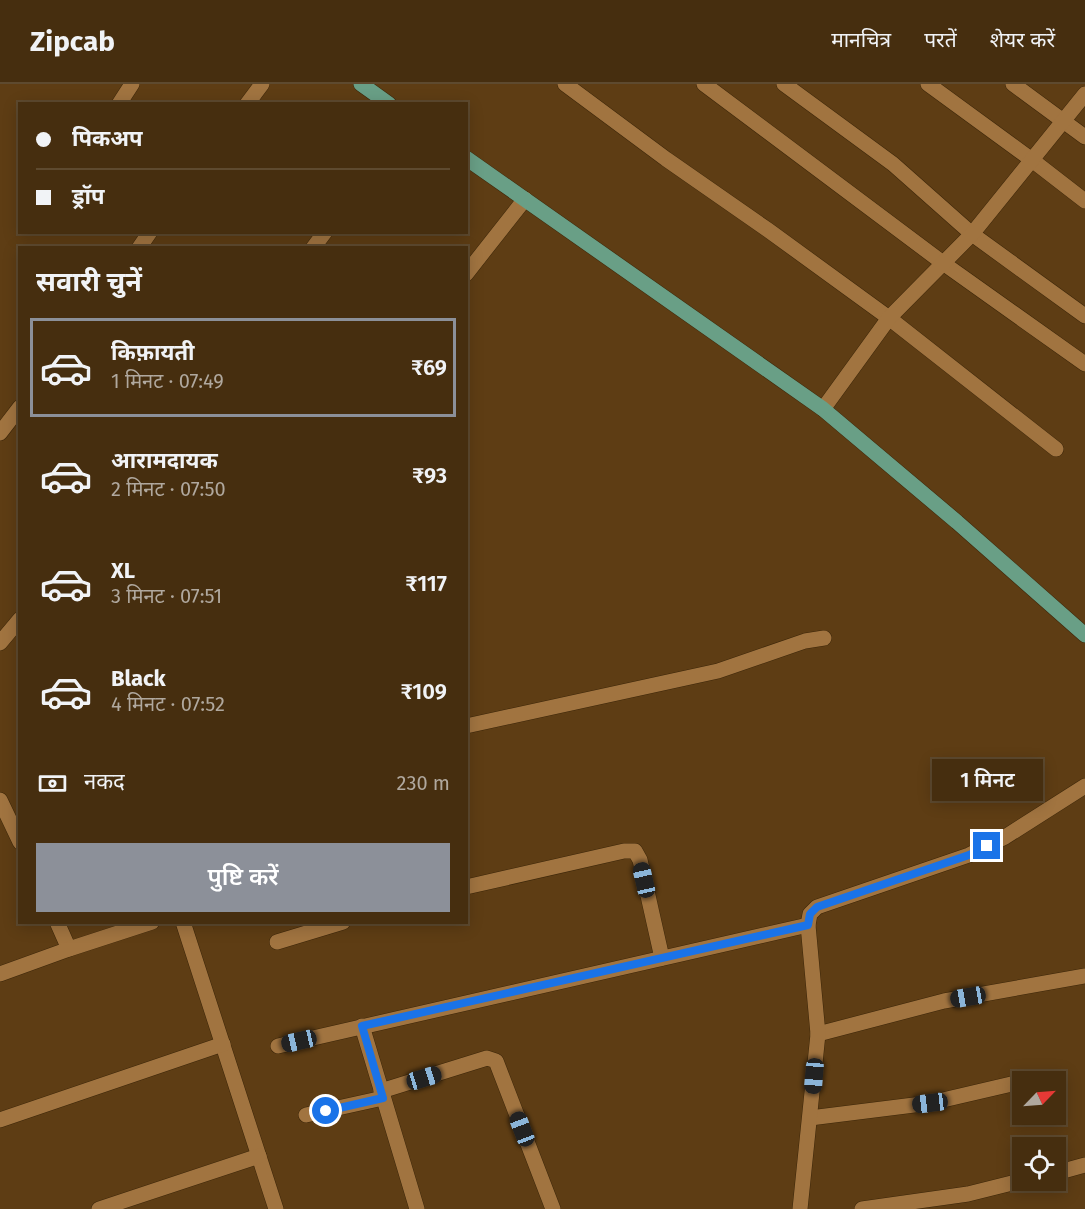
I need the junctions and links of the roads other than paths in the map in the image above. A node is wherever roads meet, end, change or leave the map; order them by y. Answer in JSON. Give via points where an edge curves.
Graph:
{"nodes":[{"id":1,"x":132,"y":84,"type":"edge"},
{"id":2,"x":262,"y":84,"type":"edge"},
{"id":3,"x":361,"y":84,"type":"edge"},
{"id":4,"x":566,"y":84,"type":"edge"},
{"id":5,"x":704,"y":84,"type":"edge"},
{"id":6,"x":784,"y":84,"type":"edge"},
{"id":7,"x":928,"y":84,"type":"edge"},
{"id":8,"x":1013,"y":84,"type":"edge"},
{"id":9,"x":1085,"y":94,"type":"edge"},
{"id":10,"x":120,"y":102,"type":"edge"},
{"id":11,"x":248,"y":102,"type":"edge"},
{"id":12,"x":386,"y":102,"type":"edge"},
{"id":13,"x":1064,"y":121,"type":"junction"},
{"id":14,"x":1085,"y":137,"type":"edge"},
{"id":15,"x":468,"y":159,"type":"edge"},
{"id":16,"x":1032,"y":160,"type":"junction"},
{"id":17,"x":525,"y":199,"type":"junction"},
{"id":18,"x":1085,"y":201,"type":"edge"},
{"id":19,"x":972,"y":234,"type":"junction"},
{"id":20,"x":943,"y":263,"type":"junction"},
{"id":21,"x":468,"y":271,"type":"edge"},
{"id":22,"x":1085,"y":316,"type":"edge"},
{"id":23,"x":890,"y":318,"type":"junction"},
{"id":24,"x":1085,"y":364,"type":"edge"},
{"id":25,"x":823,"y":409,"type":"junction"},
{"id":26,"x":18,"y":410,"type":"edge"},
{"id":27,"x":0,"y":433,"type":"edge"},
{"id":28,"x":1056,"y":449,"type":"dead end"},
{"id":29,"x":18,"y":621,"type":"edge"},
{"id":30,"x":1085,"y":635,"type":"edge"},
{"id":31,"x":824,"y":638,"type":"dead end"},
{"id":32,"x":0,"y":643,"type":"edge"},
{"id":33,"x":468,"y":726,"type":"edge"},
{"id":34,"x":1085,"y":786,"type":"edge"},
{"id":35,"x":0,"y":800,"type":"edge"},
{"id":36,"x":18,"y":838,"type":"edge"},
{"id":37,"x":468,"y":887,"type":"edge"},
{"id":38,"x":140,"y":924,"type":"edge"},
{"id":39,"x":184,"y":924,"type":"edge"},
{"id":40,"x":336,"y":924,"type":"edge"},
{"id":41,"x":808,"y":925,"type":"junction"},
{"id":42,"x":63,"y":936,"type":"edge"},
{"id":43,"x":277,"y":942,"type":"dead end"},
{"id":44,"x":662,"y":958,"type":"junction"},
{"id":45,"x":0,"y":974,"type":"edge"},
{"id":46,"x":1085,"y":976,"type":"edge"},
{"id":47,"x":362,"y":1026,"type":"junction"},
{"id":48,"x":818,"y":1034,"type":"junction"},
{"id":49,"x":223,"y":1044,"type":"junction"},
{"id":50,"x":278,"y":1046,"type":"dead end"},
{"id":51,"x":1012,"y":1084,"type":"edge"},
{"id":52,"x":382,"y":1094,"type":"junction"},
{"id":53,"x":306,"y":1115,"type":"dead end"},
{"id":54,"x":810,"y":1118,"type":"junction"},
{"id":55,"x":0,"y":1120,"type":"edge"},
{"id":56,"x":259,"y":1156,"type":"junction"},
{"id":57,"x":1085,"y":1166,"type":"edge"},
{"id":58,"x":1066,"y":1171,"type":"edge"},
{"id":59,"x":1012,"y":1183,"type":"edge"},
{"id":60,"x":99,"y":1209,"type":"edge"},
{"id":61,"x":276,"y":1209,"type":"edge"},
{"id":62,"x":417,"y":1209,"type":"edge"},
{"id":63,"x":553,"y":1209,"type":"edge"},
{"id":64,"x":800,"y":1209,"type":"edge"},
{"id":65,"x":862,"y":1209,"type":"edge"}],
"edges":[{"from":1,"to":10,"type":"street"},
{"from":2,"to":11,"type":"street"},
{"from":3,"to":12,"type":"main road"},
{"from":4,"to":23,"type":"street"},
{"from":5,"to":20,"type":"street"},
{"from":6,"to":19,"type":"street","via":[[893,164]]},
{"from":7,"to":16,"type":"street"},
{"from":8,"to":13,"type":"street"},
{"from":9,"to":13,"type":"street"},
{"from":13,"to":14,"type":"street"},
{"from":13,"to":16,"type":"street"},
{"from":15,"to":17,"type":"main road"},
{"from":16,"to":18,"type":"street"},
{"from":16,"to":19,"type":"street"},
{"from":17,"to":21,"type":"street"},
{"from":17,"to":25,"type":"main road"},
{"from":19,"to":20,"type":"street"},
{"from":19,"to":22,"type":"street"},
{"from":20,"to":23,"type":"street"},
{"from":20,"to":24,"type":"street"},
{"from":23,"to":25,"type":"street"},
{"from":23,"to":28,"type":"street"},
{"from":25,"to":30,"type":"main road"},
{"from":26,"to":27,"type":"street"},
{"from":29,"to":32,"type":"street"},
{"from":31,"to":33,"type":"street","via":[[718,671]]},
{"from":34,"to":41,"type":"street","via":[[969,855],[817,907],[810,914]]},
{"from":35,"to":36,"type":"street"},
{"from":37,"to":44,"type":"street","via":[[634,851],[640,860]]},
{"from":38,"to":42,"type":"street"},
{"from":39,"to":49,"type":"street"},
{"from":40,"to":43,"type":"street"},
{"from":41,"to":44,"type":"street"},
{"from":41,"to":48,"type":"street"},
{"from":42,"to":45,"type":"street"},
{"from":44,"to":47,"type":"street"},
{"from":46,"to":48,"type":"street","via":[[944,1001]]},
{"from":47,"to":50,"type":"street"},
{"from":47,"to":52,"type":"street"},
{"from":48,"to":54,"type":"street"},
{"from":49,"to":55,"type":"street"},
{"from":49,"to":56,"type":"street"},
{"from":51,"to":54,"type":"street","via":[[930,1103]]},
{"from":52,"to":53,"type":"street"},
{"from":52,"to":62,"type":"street"},
{"from":52,"to":63,"type":"street","via":[[487,1058],[496,1061]]},
{"from":54,"to":64,"type":"street"},
{"from":56,"to":60,"type":"street"},
{"from":56,"to":61,"type":"street"},
{"from":57,"to":58,"type":"street"},
{"from":59,"to":65,"type":"street","via":[[968,1194]]}]}
